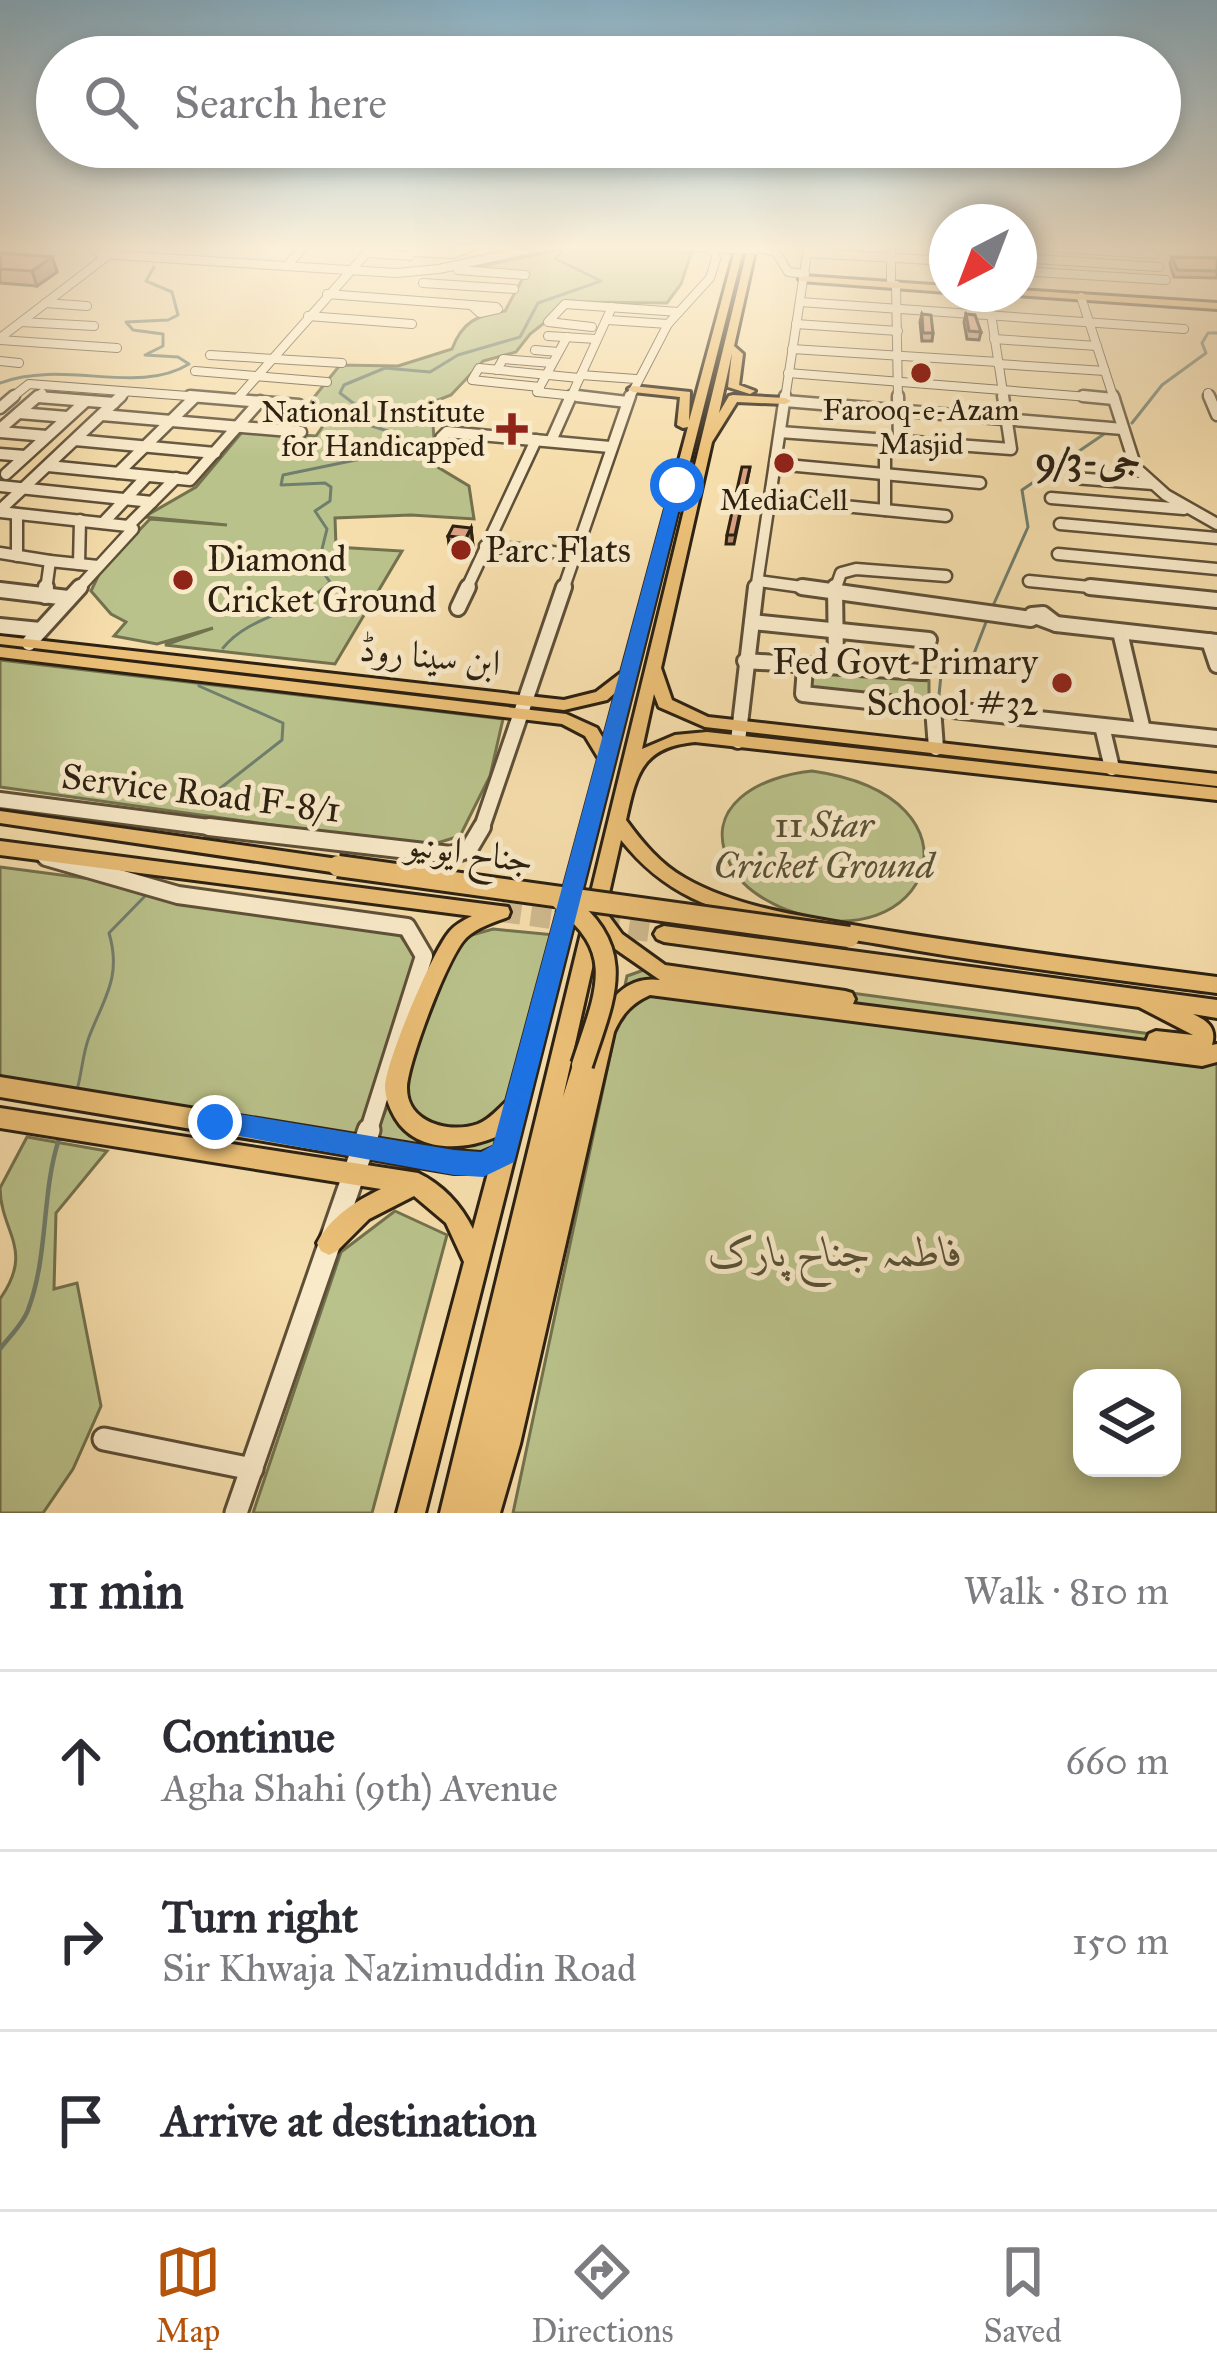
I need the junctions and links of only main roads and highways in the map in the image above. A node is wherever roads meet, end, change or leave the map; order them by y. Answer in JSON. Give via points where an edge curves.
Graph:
{"nodes":[{"id":1,"x":728,"y":318,"type":"edge"},
{"id":2,"x":722,"y":342,"type":"junction"},
{"id":3,"x":750,"y":394,"type":"junction"},
{"id":4,"x":785,"y":397,"type":"road end"},
{"id":5,"x":696,"y":444,"type":"junction"},
{"id":6,"x":686,"y":486,"type":"junction"},
{"id":7,"x":0,"y":640,"type":"edge"},
{"id":8,"x":0,"y":652,"type":"edge"},
{"id":9,"x":654,"y":664,"type":"junction"},
{"id":10,"x":630,"y":673,"type":"junction"},
{"id":11,"x":522,"y":706,"type":"junction"},
{"id":12,"x":739,"y":733,"type":"junction"},
{"id":13,"x":608,"y":760,"type":"junction"},
{"id":14,"x":629,"y":771,"type":"junction"},
{"id":15,"x":1217,"y":780,"type":"edge"},
{"id":16,"x":1217,"y":794,"type":"edge"},
{"id":17,"x":0,"y":817,"type":"edge"},
{"id":18,"x":617,"y":822,"type":"junction"},
{"id":19,"x":0,"y":848,"type":"edge"},
{"id":20,"x":556,"y":897,"type":"junction"},
{"id":21,"x":596,"y":913,"type":"junction"},
{"id":22,"x":664,"y":934,"type":"tunnel mouth"},
{"id":23,"x":959,"y":951,"type":"junction"},
{"id":24,"x":553,"y":966,"type":"junction"},
{"id":25,"x":583,"y":972,"type":"junction"},
{"id":26,"x":1217,"y":985,"type":"edge"},
{"id":27,"x":1142,"y":999,"type":"junction"},
{"id":28,"x":545,"y":1004,"type":"junction"},
{"id":29,"x":574,"y":1010,"type":"junction"},
{"id":30,"x":1217,"y":1010,"type":"edge"},
{"id":31,"x":1217,"y":1053,"type":"edge"},
{"id":32,"x":0,"y":1088,"type":"edge"},
{"id":33,"x":518,"y":1105,"type":"junction"},
{"id":34,"x":0,"y":1118,"type":"edge"},
{"id":35,"x":505,"y":1153,"type":"junction"},
{"id":36,"x":416,"y":1184,"type":"junction"},
{"id":37,"x":329,"y":1244,"type":"road end"},
{"id":38,"x":477,"y":1263,"type":"junction"},
{"id":39,"x":411,"y":1513,"type":"edge"},
{"id":40,"x":454,"y":1513,"type":"edge"},
{"id":41,"x":464,"y":1513,"type":"edge"},
{"id":42,"x":486,"y":1513,"type":"edge"}],
"edges":[{"from":1,"to":2,"type":"main road"},
{"from":2,"to":3,"type":"main road","via":[[738,354],[733,387]]},
{"from":2,"to":5,"type":"main road"},
{"from":2,"to":5,"type":"main road","via":[[701,355],[687,385],[633,388],[686,394],[682,421]]},
{"from":3,"to":4,"type":"main road"},
{"from":3,"to":5,"type":"main road","via":[[729,400],[722,424]]},
{"from":5,"to":6,"type":"main road"},
{"from":6,"to":9,"type":"main road"},
{"from":6,"to":10,"type":"main road"},
{"from":7,"to":11,"type":"main road","name":"ابن سینا روڈ","via":[[34,637]]},
{"from":8,"to":11,"type":"main road","name":"ابن سینا روڈ"},
{"from":9,"to":12,"type":"main road","via":[[665,703]]},
{"from":9,"to":14,"type":"main road"},
{"from":10,"to":11,"type":"main road","name":"ابن سینا روڈ","via":[[592,699]]},
{"from":10,"to":13,"type":"main road"},
{"from":11,"to":13,"type":"main road","name":"ابن سینا روڈ","via":[[581,725]]},
{"from":12,"to":14,"type":"main road","via":[[668,741]]},
{"from":12,"to":15,"type":"main road"},
{"from":12,"to":16,"type":"main road"},
{"from":13,"to":24,"type":"main road"},
{"from":14,"to":18,"type":"main road"},
{"from":17,"to":20,"type":"main road","name":"جناح ایونیو","bridge":true},
{"from":18,"to":21,"type":"main road"},
{"from":18,"to":23,"type":"main road","via":[[642,856],[681,885],[740,908]]},
{"from":19,"to":33,"type":"main road","name":"جناح ایونیو","via":[[501,912],[460,932],[444,952],[396,1086],[404,1118],[443,1136],[485,1132]]},
{"from":20,"to":23,"type":"main road","name":"جناح ایونیو","bridge":true},
{"from":20,"to":41,"type":"main road","bridge":true,"via":[[601,934],[606,986]]},
{"from":21,"to":25,"type":"main road"},
{"from":21,"to":27,"type":"main road","via":[[615,939],[660,972],[1012,1023],[1204,1041],[1193,1022]]},
{"from":22,"to":27,"type":"main road"},
{"from":23,"to":26,"type":"main road","name":"جناح ایونیو"},
{"from":24,"to":25,"type":"main road","via":[[568,980]]},
{"from":24,"to":28,"type":"main road"},
{"from":25,"to":29,"type":"main road"},
{"from":27,"to":30,"type":"main road"},
{"from":28,"to":29,"type":"main road","via":[[560,990]]},
{"from":28,"to":33,"type":"main road"},
{"from":29,"to":40,"type":"main road"},
{"from":31,"to":42,"type":"main road","via":[[650,987],[629,995],[604,1031]]},
{"from":32,"to":35,"type":"main road","via":[[483,1164]]},
{"from":33,"to":35,"type":"main road"},
{"from":34,"to":36,"type":"main road"},
{"from":35,"to":38,"type":"main road"},
{"from":36,"to":37,"type":"main road","via":[[362,1210]]},
{"from":36,"to":38,"type":"main road","via":[[454,1215]]},
{"from":38,"to":39,"type":"main road"}]}
